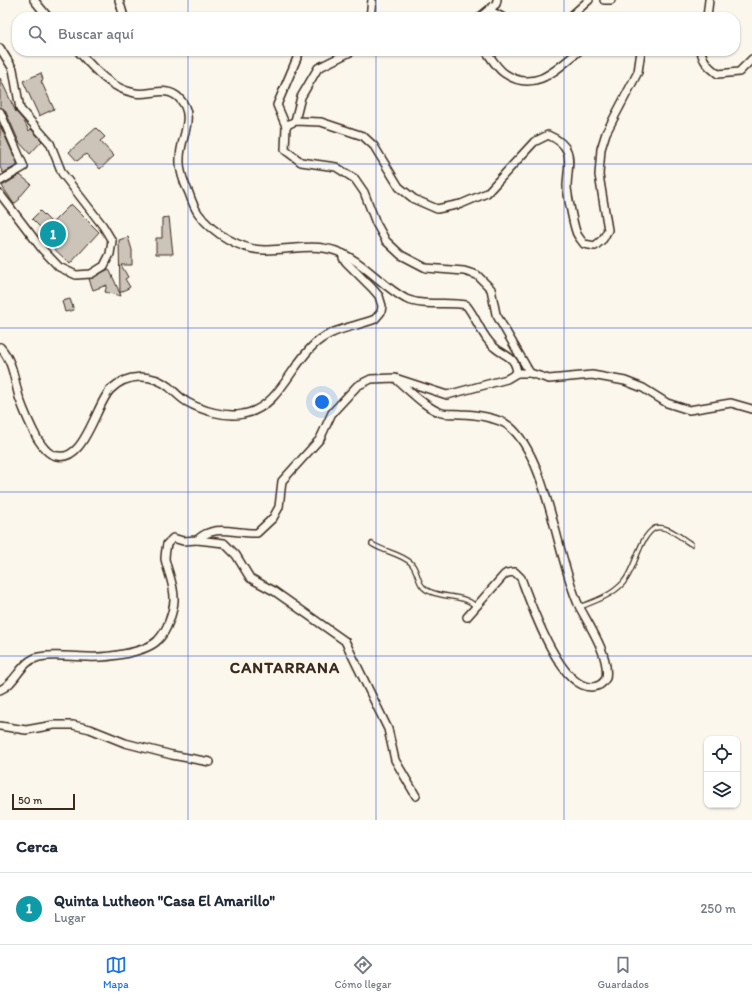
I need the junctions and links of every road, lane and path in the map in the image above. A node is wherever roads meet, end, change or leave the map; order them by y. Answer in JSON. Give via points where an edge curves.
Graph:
{"nodes":[{"id":1,"x":34,"y":0,"type":"edge"},
{"id":2,"x":119,"y":0,"type":"edge"},
{"id":3,"x":372,"y":0,"type":"edge"},
{"id":4,"x":497,"y":0,"type":"edge"},
{"id":5,"x":589,"y":0,"type":"edge"},
{"id":6,"x":604,"y":0,"type":"edge"},
{"id":7,"x":611,"y":0,"type":"edge"},
{"id":8,"x":708,"y":0,"type":"edge"},
{"id":9,"x":488,"y":10,"type":"junction"},
{"id":10,"x":44,"y":12,"type":"edge"},
{"id":11,"x":123,"y":12,"type":"edge"},
{"id":12,"x":371,"y":12,"type":"edge"},
{"id":13,"x":486,"y":12,"type":"edge"},
{"id":14,"x":492,"y":12,"type":"edge"},
{"id":15,"x":576,"y":12,"type":"edge"},
{"id":16,"x":707,"y":12,"type":"edge"},
{"id":17,"x":0,"y":48,"type":"edge"},
{"id":18,"x":82,"y":56,"type":"edge"},
{"id":19,"x":298,"y":56,"type":"edge"},
{"id":20,"x":342,"y":56,"type":"edge"},
{"id":21,"x":490,"y":56,"type":"edge"},
{"id":22,"x":573,"y":56,"type":"edge"},
{"id":23,"x":640,"y":56,"type":"edge"},
{"id":24,"x":702,"y":56,"type":"edge"},
{"id":25,"x":752,"y":59,"type":"edge"},
{"id":26,"x":0,"y":112,"type":"edge"},
{"id":27,"x":295,"y":121,"type":"junction"},
{"id":28,"x":286,"y":126,"type":"junction"},
{"id":29,"x":0,"y":181,"type":"edge"},
{"id":30,"x":0,"y":194,"type":"edge"},
{"id":31,"x":344,"y":254,"type":"junction"},
{"id":32,"x":0,"y":346,"type":"edge"},
{"id":33,"x":517,"y":373,"type":"junction"},
{"id":34,"x":530,"y":373,"type":"junction"},
{"id":35,"x":395,"y":378,"type":"junction"},
{"id":36,"x":752,"y":409,"type":"edge"},
{"id":37,"x":197,"y":540,"type":"junction"},
{"id":38,"x":372,"y":544,"type":"dead end"},
{"id":39,"x":691,"y":544,"type":"dead end"},
{"id":40,"x":476,"y":606,"type":"junction"},
{"id":41,"x":580,"y":607,"type":"junction"},
{"id":42,"x":467,"y":617,"type":"dead end"},
{"id":43,"x":0,"y":690,"type":"edge"},
{"id":44,"x":0,"y":726,"type":"edge"},
{"id":45,"x":210,"y":762,"type":"dead end"},
{"id":46,"x":416,"y":796,"type":"dead end"}],
"edges":[{"from":1,"to":10,"type":"street"},
{"from":2,"to":11,"type":"street"},
{"from":3,"to":12,"type":"street"},
{"from":4,"to":9,"type":"street"},
{"from":5,"to":15,"type":"street"},
{"from":6,"to":7,"type":"street"},
{"from":8,"to":16,"type":"street"},
{"from":9,"to":13,"type":"street"},
{"from":9,"to":14,"type":"street"},
{"from":17,"to":30,"type":"street","via":[[13,69],[20,109],[50,142],[62,173],[104,226],[112,241],[110,254],[104,266],[91,274],[76,275],[60,267],[42,249]]},
{"from":18,"to":31,"type":"street","via":[[116,87],[136,93],[169,92],[179,98],[187,112],[188,125],[180,158],[183,181],[198,213],[223,237],[254,249],[315,247]]},
{"from":19,"to":28,"type":"street","via":[[277,105]]},
{"from":20,"to":27,"type":"street","via":[[318,68],[301,97]]},
{"from":21,"to":22,"type":"street","via":[[503,73],[526,82],[545,78]]},
{"from":23,"to":27,"type":"street","via":[[638,72],[606,133],[601,149],[598,175],[608,230],[595,246],[584,244],[576,233],[567,187],[570,163],[567,149],[560,140],[548,134],[534,142],[487,193],[461,204],[437,209],[414,199],[399,186],[374,146],[363,136],[321,122]]},
{"from":24,"to":25,"type":"street","via":[[709,67],[718,74],[739,72]]},
{"from":26,"to":29,"type":"street","via":[[24,167]]},
{"from":27,"to":28,"type":"street"},
{"from":28,"to":34,"type":"street","via":[[285,150],[301,162],[336,167],[355,179],[364,192],[386,241],[402,255],[426,268],[464,271],[477,275],[491,289],[496,314]]},
{"from":31,"to":32,"type":"street","via":[[346,262],[379,296],[381,312],[375,319],[332,332],[324,337],[305,354],[276,393],[254,411],[242,415],[229,415],[188,403],[155,379],[142,376],[131,378],[110,390],[80,444],[67,455],[51,454],[43,448],[24,413],[10,361]]},
{"from":31,"to":33,"type":"street","via":[[408,300],[466,306],[494,346],[516,364]]},
{"from":33,"to":34,"type":"street"},
{"from":33,"to":35,"type":"street","via":[[507,379],[447,394]]},
{"from":34,"to":36,"type":"street","via":[[550,379],[592,375],[625,381],[668,403],[689,410],[731,403]]},
{"from":35,"to":37,"type":"street","via":[[371,379],[357,386],[332,413],[320,439],[282,481],[279,507],[273,518],[257,533],[243,534],[223,530],[204,533]]},
{"from":35,"to":41,"type":"street","via":[[440,413],[477,414],[509,425],[519,436],[536,466],[571,588]]},
{"from":37,"to":43,"type":"street","via":[[183,541],[173,538],[167,544],[165,558],[172,579],[174,600],[169,622],[158,640],[144,648],[114,655],[89,658],[38,657],[28,661]]},
{"from":37,"to":46,"type":"street","via":[[224,543],[236,555],[250,578],[274,591],[345,641],[388,729],[395,760]]},
{"from":38,"to":40,"type":"lane","via":[[409,562],[416,572],[419,583],[426,590],[467,600]]},
{"from":39,"to":41,"type":"lane","via":[[664,528],[655,528],[646,537],[624,582],[607,596]]},
{"from":40,"to":41,"type":"street","via":[[507,572],[515,572],[521,578],[550,646],[564,669],[580,684],[595,687],[601,685],[606,678],[606,666],[600,646]]},
{"from":40,"to":42,"type":"street"},
{"from":44,"to":45,"type":"street","via":[[26,730],[54,725],[73,725],[125,743]]}]}
